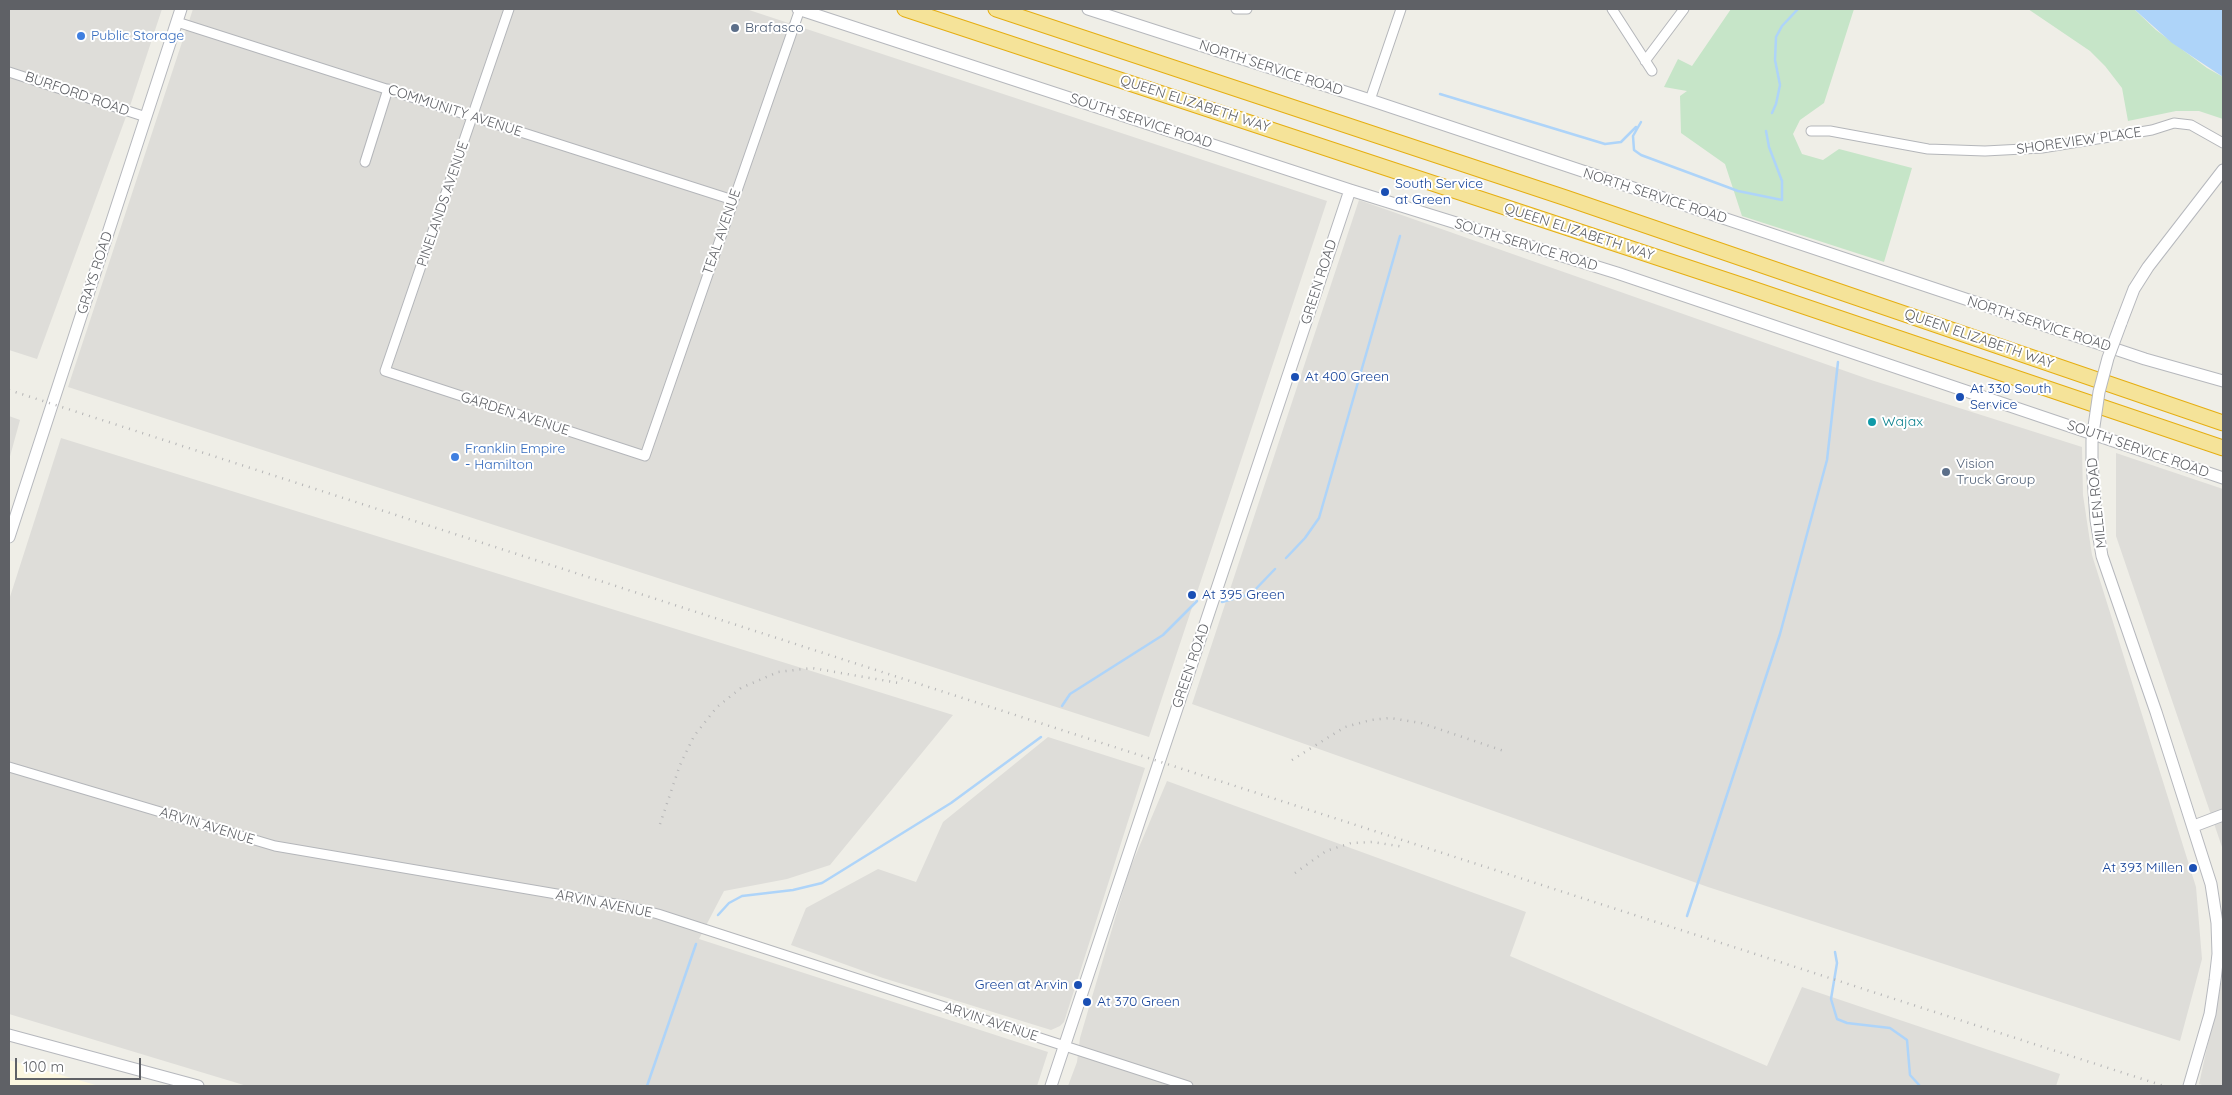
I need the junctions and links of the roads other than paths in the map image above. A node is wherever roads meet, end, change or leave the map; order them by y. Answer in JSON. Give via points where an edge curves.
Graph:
{"nodes":[{"id":1,"x":181,"y":9,"type":"edge"},
{"id":2,"x":509,"y":9,"type":"edge"},
{"id":3,"x":799,"y":9,"type":"edge"},
{"id":4,"x":906,"y":9,"type":"edge"},
{"id":5,"x":996,"y":9,"type":"edge"},
{"id":6,"x":1088,"y":9,"type":"edge"},
{"id":7,"x":1236,"y":9,"type":"edge"},
{"id":8,"x":1247,"y":9,"type":"edge"},
{"id":9,"x":1401,"y":9,"type":"edge"},
{"id":10,"x":1612,"y":9,"type":"edge"},
{"id":11,"x":1684,"y":9,"type":"edge"},
{"id":12,"x":177,"y":22,"type":"junction"},
{"id":13,"x":1645,"y":62,"type":"junction"},
{"id":14,"x":1652,"y":71,"type":"dead end"},
{"id":15,"x":9,"y":72,"type":"edge"},
{"id":16,"x":388,"y":89,"type":"junction"},
{"id":17,"x":1370,"y":100,"type":"junction"},
{"id":18,"x":146,"y":117,"type":"junction"},
{"id":19,"x":473,"y":117,"type":"junction"},
{"id":20,"x":1811,"y":132,"type":"dead end"},
{"id":21,"x":2223,"y":143,"type":"edge"},
{"id":22,"x":365,"y":162,"type":"dead end"},
{"id":23,"x":2223,"y":170,"type":"edge"},
{"id":24,"x":1350,"y":190,"type":"junction"},
{"id":25,"x":733,"y":200,"type":"junction"},
{"id":26,"x":385,"y":371,"type":"joint"},
{"id":27,"x":2223,"y":380,"type":"edge"},
{"id":28,"x":2223,"y":423,"type":"edge"},
{"id":29,"x":2223,"y":448,"type":"edge"},
{"id":30,"x":645,"y":456,"type":"joint"},
{"id":31,"x":2223,"y":478,"type":"edge"},
{"id":32,"x":9,"y":537,"type":"edge"},
{"id":33,"x":9,"y":767,"type":"edge"},
{"id":34,"x":2223,"y":816,"type":"edge"},
{"id":35,"x":2194,"y":826,"type":"junction"},
{"id":36,"x":9,"y":1034,"type":"edge"},
{"id":37,"x":1065,"y":1046,"type":"junction"},
{"id":38,"x":198,"y":1086,"type":"edge"},
{"id":39,"x":1051,"y":1086,"type":"edge"},
{"id":40,"x":1188,"y":1086,"type":"edge"},
{"id":41,"x":2189,"y":1086,"type":"edge"}],
"edges":[{"from":1,"to":12,"type":"street","name":"GRAYS ROAD"},
{"from":2,"to":19,"type":"street","name":"PINELANDS AVENUE"},
{"from":3,"to":24,"type":"street","name":"SOUTH SERVICE ROAD"},
{"from":3,"to":25,"type":"street","name":"TEAL AVENUE"},
{"from":4,"to":29,"type":"highway","name":"QUEEN ELIZABETH WAY"},
{"from":5,"to":28,"type":"highway","name":"QUEEN ELIZABETH WAY","via":[[1566,198]]},
{"from":6,"to":17,"type":"street","name":"NORTH SERVICE ROAD"},
{"from":7,"to":8,"type":"street"},
{"from":9,"to":17,"type":"street"},
{"from":10,"to":13,"type":"street"},
{"from":11,"to":13,"type":"street"},
{"from":12,"to":16,"type":"street","name":"COMMUNITY AVENUE"},
{"from":12,"to":18,"type":"street","name":"GRAYS ROAD"},
{"from":13,"to":14,"type":"street"},
{"from":15,"to":18,"type":"street","name":"BURFORD ROAD"},
{"from":16,"to":19,"type":"street","name":"COMMUNITY AVENUE"},
{"from":16,"to":22,"type":"street"},
{"from":17,"to":27,"type":"street","name":"NORTH SERVICE ROAD","via":[[2146,359]]},
{"from":18,"to":32,"type":"street","name":"GRAYS ROAD"},
{"from":19,"to":25,"type":"street","name":"COMMUNITY AVENUE"},
{"from":19,"to":26,"type":"street","name":"PINELANDS AVENUE"},
{"from":20,"to":21,"type":"street","name":"SHOREVIEW PLACE","via":[[1830,132],[1928,148],[1985,151],[2042,148],[2174,124],[2192,125]]},
{"from":23,"to":35,"type":"street","name":"MILLEN ROAD","bridge":true,"via":[[2134,289],[2099,392],[2092,440],[2096,520],[2102,556]]},
{"from":24,"to":31,"type":"street","name":"SOUTH SERVICE ROAD","via":[[1617,273]]},
{"from":24,"to":37,"type":"street","name":"GREEN ROAD"},
{"from":25,"to":30,"type":"street","name":"TEAL AVENUE"},
{"from":26,"to":30,"type":"street","name":"GARDEN AVENUE"},
{"from":33,"to":37,"type":"street","name":"ARVIN AVENUE","via":[[275,846],[658,914]]},
{"from":34,"to":35,"type":"street"},
{"from":35,"to":41,"type":"street","name":"MILLEN ROAD","via":[[2211,884],[2218,954],[2210,1014]]},
{"from":36,"to":38,"type":"street"},
{"from":37,"to":39,"type":"street","name":"GREEN ROAD"},
{"from":37,"to":40,"type":"street","name":"ARVIN AVENUE"}]}
